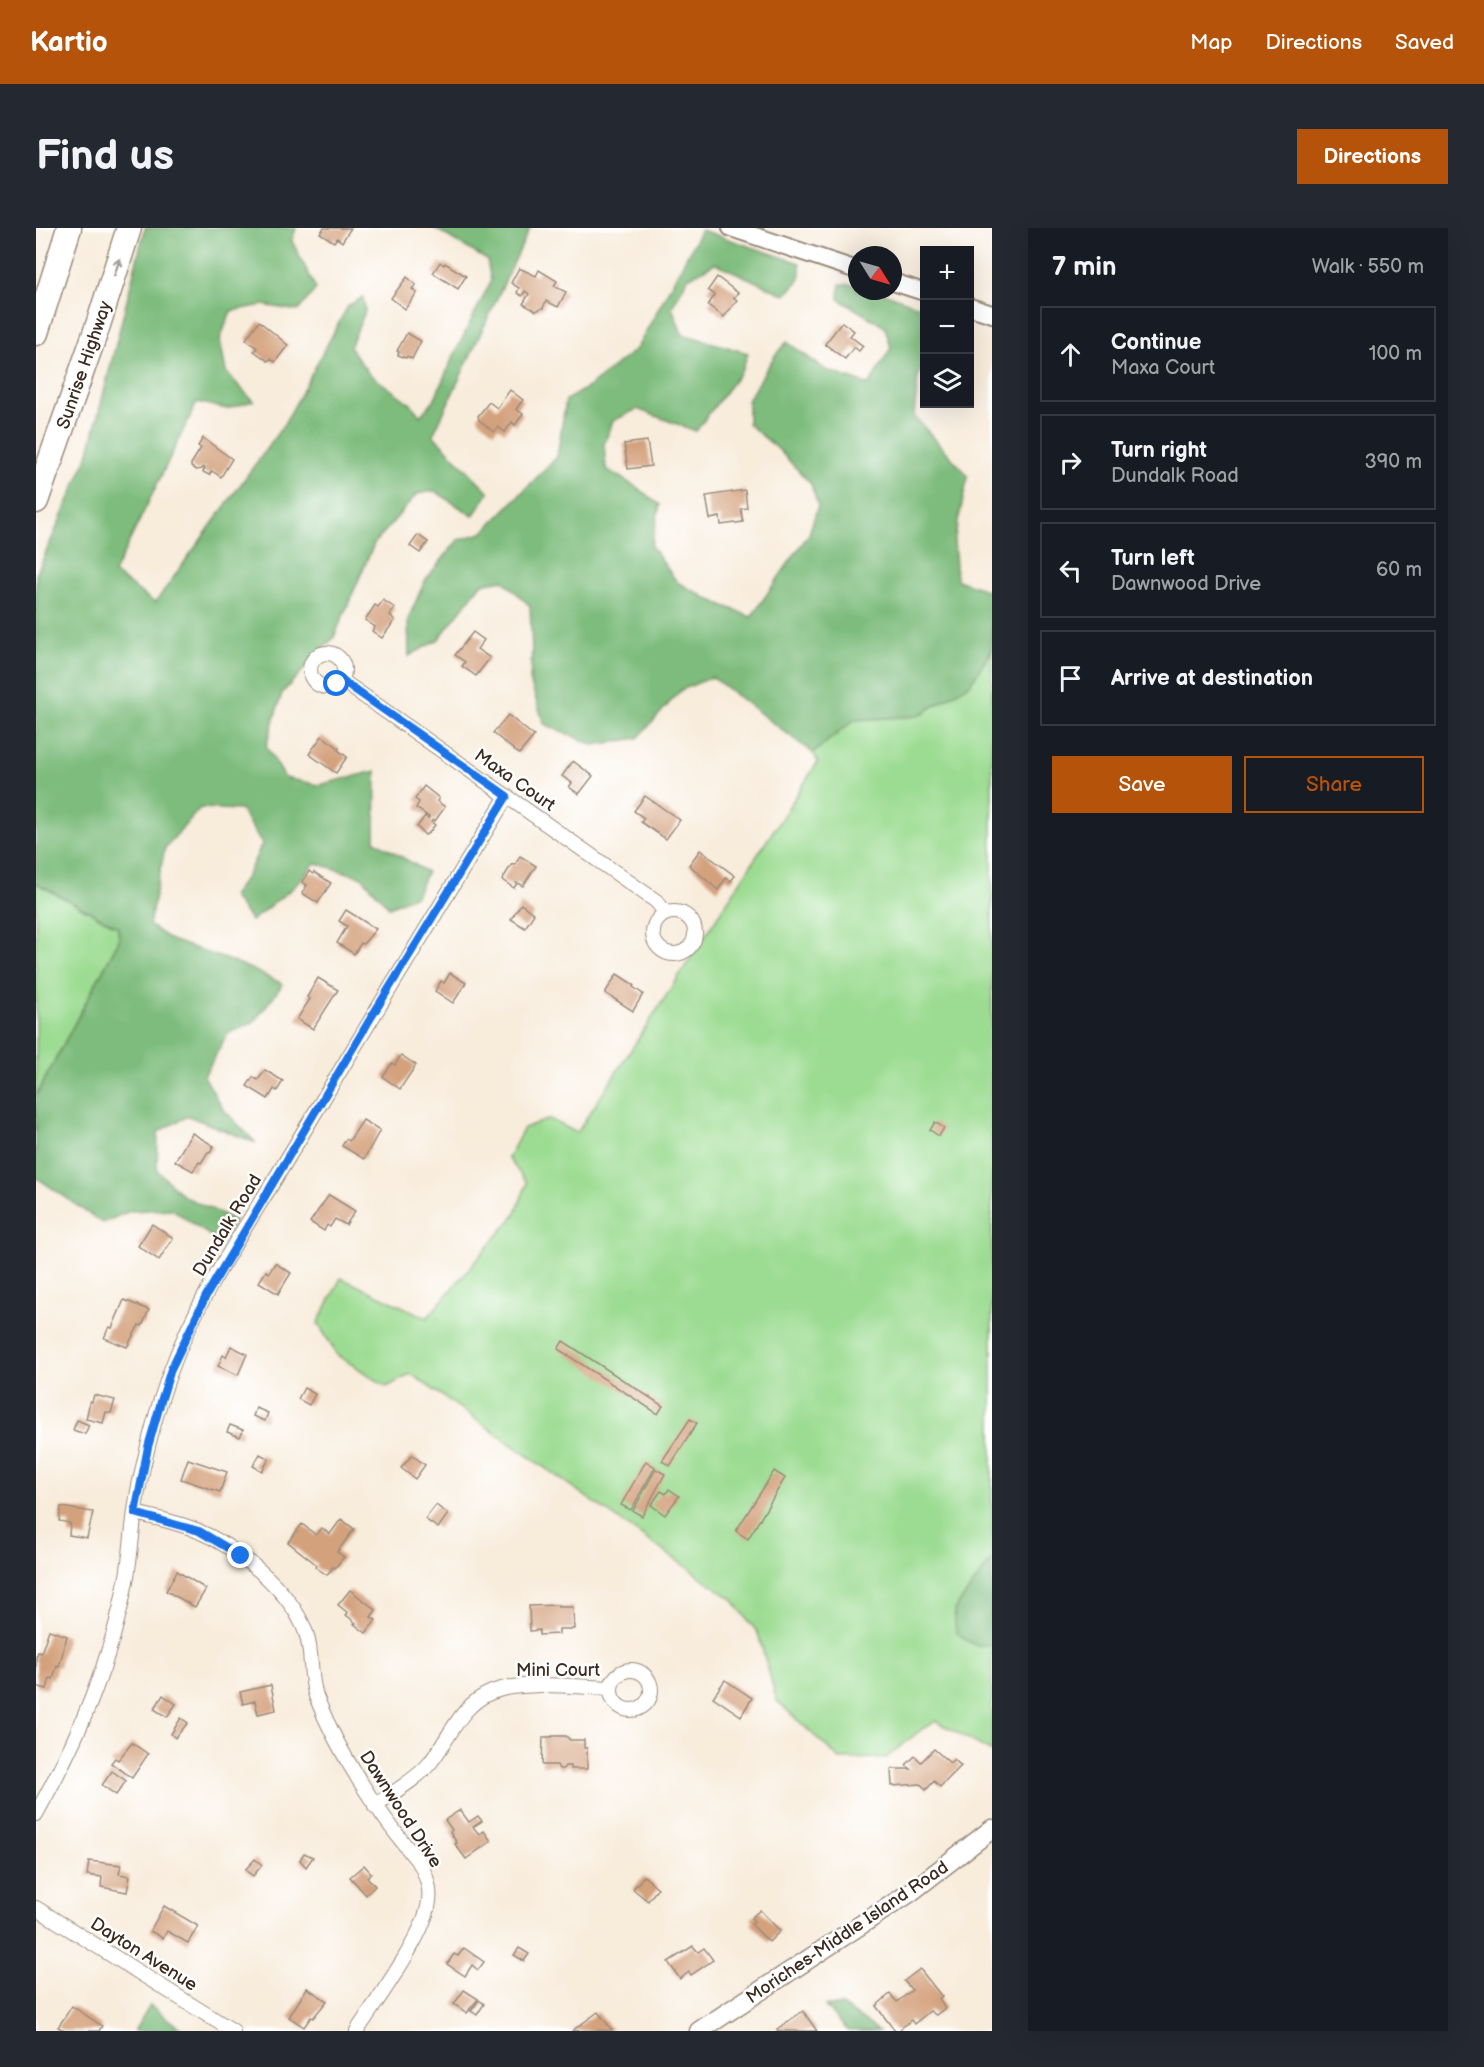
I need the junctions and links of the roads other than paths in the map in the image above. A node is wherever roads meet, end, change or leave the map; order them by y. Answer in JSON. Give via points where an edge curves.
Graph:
{"nodes":[{"id":1,"x":69,"y":228,"type":"edge"},
{"id":2,"x":129,"y":228,"type":"edge"},
{"id":3,"x":731,"y":228,"type":"edge"},
{"id":4,"x":848,"y":267,"type":"edge"},
{"id":5,"x":902,"y":285,"type":"edge"},
{"id":6,"x":920,"y":291,"type":"edge"},
{"id":7,"x":974,"y":309,"type":"edge"},
{"id":8,"x":992,"y":314,"type":"edge"},
{"id":9,"x":36,"y":333,"type":"edge"},
{"id":10,"x":36,"y":501,"type":"edge"},
{"id":11,"x":341,"y":680,"type":"dead end"},
{"id":12,"x":507,"y":796,"type":"junction"},
{"id":13,"x":666,"y":913,"type":"dead end"},
{"id":14,"x":135,"y":1513,"type":"junction"},
{"id":15,"x":610,"y":1688,"type":"dead end"},
{"id":16,"x":375,"y":1806,"type":"junction"},
{"id":17,"x":36,"y":1814,"type":"edge"},
{"id":18,"x":992,"y":1829,"type":"edge"},
{"id":19,"x":36,"y":1908,"type":"edge"},
{"id":20,"x":233,"y":2031,"type":"edge"},
{"id":21,"x":357,"y":2031,"type":"edge"},
{"id":22,"x":699,"y":2031,"type":"edge"}],
"edges":[{"from":1,"to":9,"type":"highway"},
{"from":10,"to":2,"type":"highway","name":"Sunrise Highway","one_way":true},
{"from":3,"to":4,"type":"street"},
{"from":5,"to":6,"type":"street"},
{"from":7,"to":8,"type":"street"},
{"from":11,"to":12,"type":"street","name":"Maxa Court"},
{"from":12,"to":13,"type":"street","name":"Maxa Court","via":[[657,901]]},
{"from":12,"to":14,"type":"street","name":"Dundalk Road","via":[[206,1296],[174,1362],[162,1398]]},
{"from":14,"to":16,"type":"street","name":"Dawnwood Drive","via":[[183,1526],[228,1546],[284,1596],[308,1637],[312,1682],[319,1701]]},
{"from":14,"to":17,"type":"street","name":"Dundalk Road","via":[[127,1576],[105,1662],[72,1747]]},
{"from":15,"to":16,"type":"street","name":"Mini Court","via":[[514,1687],[489,1693],[461,1715],[423,1770]]},
{"from":16,"to":21,"type":"street","name":"Dawnwood Drive","via":[[421,1865],[430,1898],[416,1936]]},
{"from":18,"to":22,"type":"main road","name":"Moriches-Middle Island Road","via":[[911,1892]]},
{"from":19,"to":20,"type":"street","name":"Dayton Avenue"}]}
